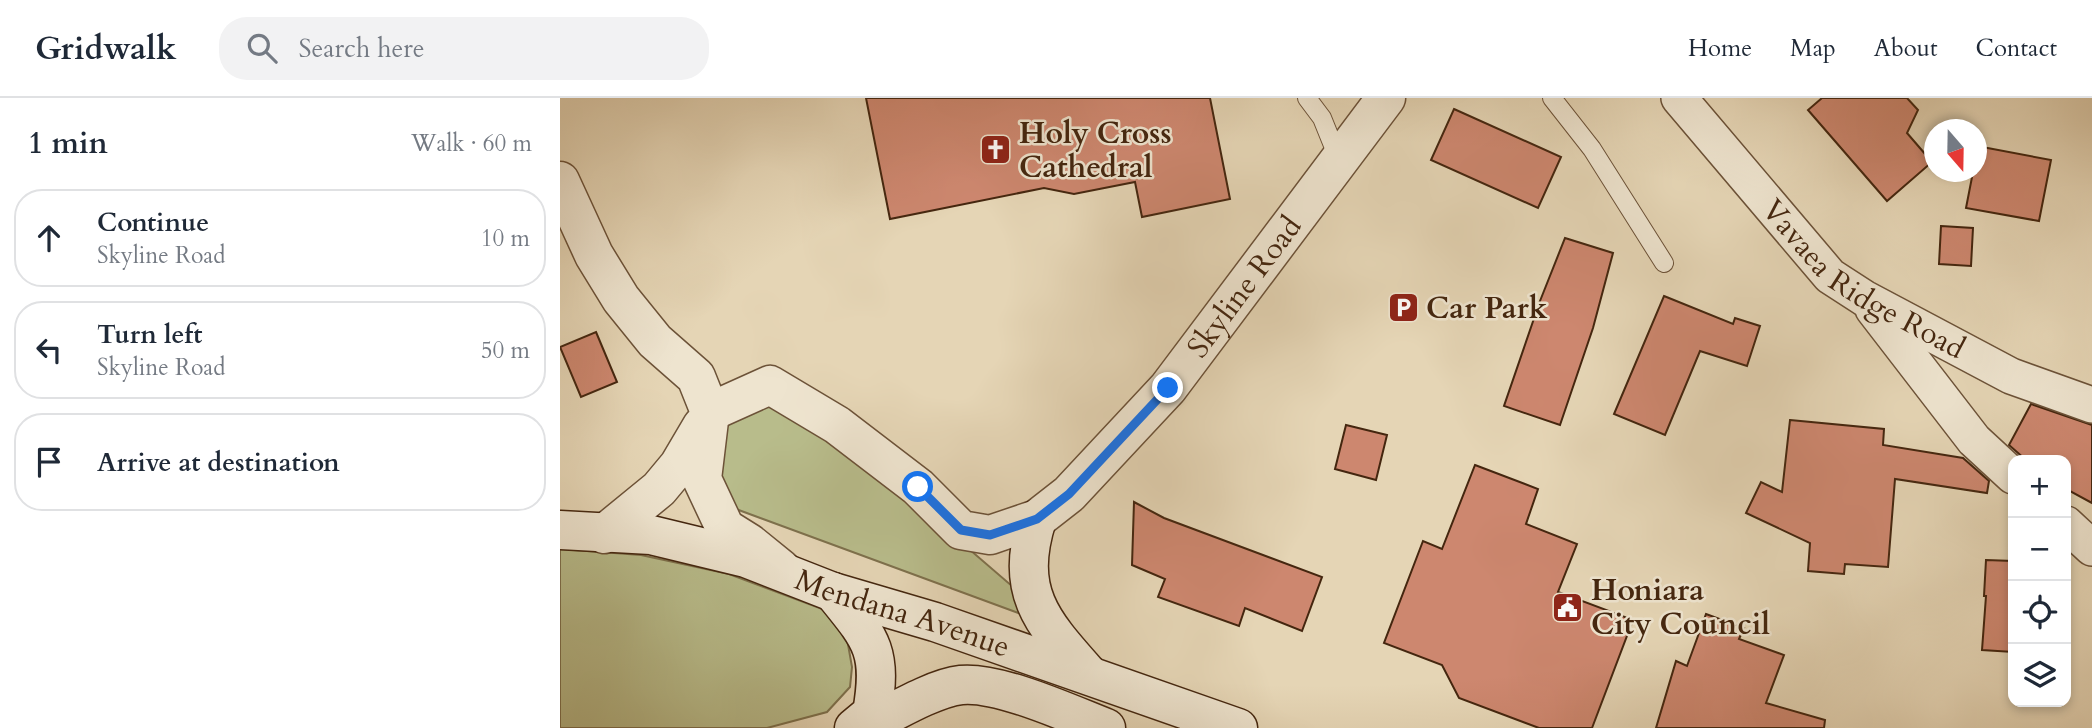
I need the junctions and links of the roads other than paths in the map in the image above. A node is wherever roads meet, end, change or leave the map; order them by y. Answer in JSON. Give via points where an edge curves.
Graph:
{"nodes":[{"id":1,"x":1307,"y":98,"type":"edge"},
{"id":2,"x":1386,"y":98,"type":"edge"},
{"id":3,"x":1552,"y":98,"type":"edge"},
{"id":4,"x":1679,"y":98,"type":"edge"},
{"id":5,"x":1339,"y":161,"type":"junction"},
{"id":6,"x":560,"y":181,"type":"edge"},
{"id":7,"x":1664,"y":264,"type":"dead end"},
{"id":8,"x":1864,"y":298,"type":"junction"},
{"id":9,"x":2092,"y":405,"type":"edge"},
{"id":10,"x":710,"y":412,"type":"junction"},
{"id":11,"x":2008,"y":471,"type":"edge"},
{"id":12,"x":1037,"y":519,"type":"junction"},
{"id":13,"x":2071,"y":529,"type":"edge"},
{"id":14,"x":560,"y":530,"type":"edge"},
{"id":15,"x":604,"y":534,"type":"junction"},
{"id":16,"x":2092,"y":548,"type":"edge"},
{"id":17,"x":783,"y":570,"type":"junction"},
{"id":18,"x":833,"y":592,"type":"junction"},
{"id":19,"x":1090,"y":676,"type":"junction"},
{"id":20,"x":854,"y":728,"type":"edge"},
{"id":21,"x":862,"y":728,"type":"edge"},
{"id":22,"x":1106,"y":728,"type":"edge"},
{"id":23,"x":1238,"y":728,"type":"edge"}],
"edges":[{"from":1,"to":5,"type":"lane","via":[[1322,118]]},
{"from":2,"to":5,"type":"street","name":"Skyline Road"},
{"from":3,"to":7,"type":"lane","via":[[1592,149]]},
{"from":4,"to":8,"type":"street","name":"Vavaea Ridge Road","via":[[1830,276]]},
{"from":5,"to":12,"type":"street","name":"Skyline Road","via":[[1168,388],[1069,494]]},
{"from":6,"to":10,"type":"street","via":[[594,255],[621,299],[655,341],[696,377]]},
{"from":8,"to":9,"type":"street","name":"Vavaea Ridge Road","via":[[2011,376]]},
{"from":8,"to":11,"type":"street","via":[[1974,440]]},
{"from":10,"to":12,"type":"street","name":"Skyline Road","via":[[770,385],[837,425],[918,487],[961,530],[990,535]]},
{"from":10,"to":15,"type":"street","via":[[659,489]]},
{"from":10,"to":17,"type":"street","via":[[702,479],[725,528]]},
{"from":12,"to":19,"type":"street","via":[[1028,574],[1034,604]]},
{"from":13,"to":16,"type":"street"},
{"from":14,"to":15,"type":"street","name":"Mendana Avenue"},
{"from":15,"to":17,"type":"street","name":"Mendana Avenue","via":[[679,540]]},
{"from":17,"to":18,"type":"street","name":"Mendana Avenue"},
{"from":18,"to":19,"type":"street","name":"Mendana Avenue"},
{"from":18,"to":20,"type":"street","via":[[866,633],[876,657],[872,713]]},
{"from":19,"to":23,"type":"street","name":"Mendana Avenue"},
{"from":21,"to":22,"type":"street","name":"Mendana Avenue","via":[[961,685],[992,686]]}]}
